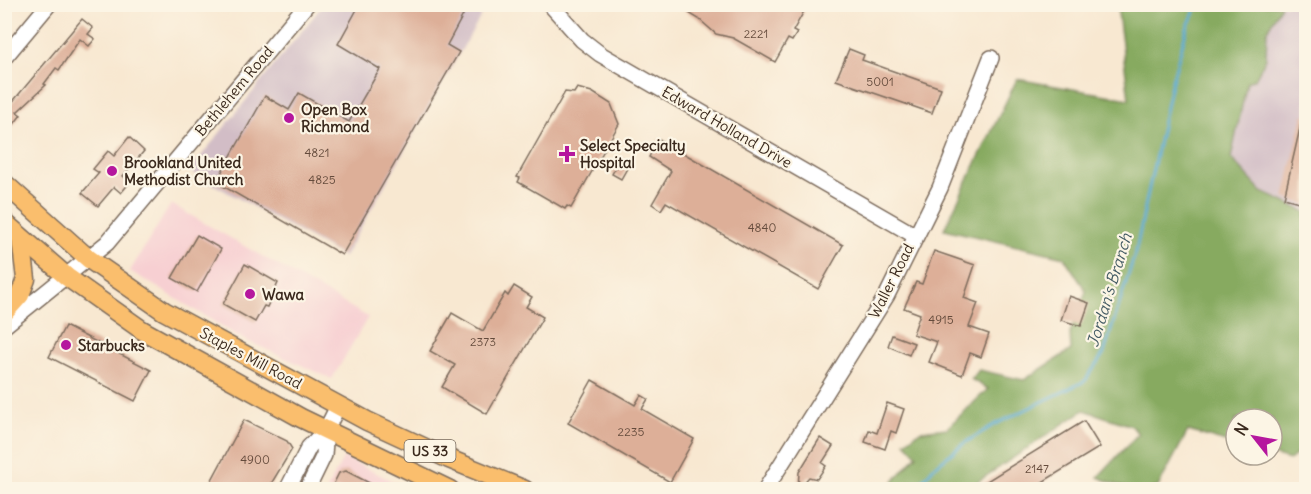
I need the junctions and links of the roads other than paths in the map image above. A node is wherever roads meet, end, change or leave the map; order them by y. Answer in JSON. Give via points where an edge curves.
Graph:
{"nodes":[{"id":1,"x":49,"y":4,"type":"edge"},
{"id":2,"x":307,"y":4,"type":"edge"},
{"id":3,"x":550,"y":4,"type":"edge"},
{"id":4,"x":4,"y":58,"type":"edge"},
{"id":5,"x":991,"y":58,"type":"dead end"},
{"id":6,"x":4,"y":183,"type":"edge"},
{"id":7,"x":4,"y":222,"type":"edge"},
{"id":8,"x":914,"y":235,"type":"junction"},
{"id":9,"x":21,"y":238,"type":"junction"},
{"id":10,"x":89,"y":259,"type":"junction"},
{"id":11,"x":67,"y":277,"type":"junction"},
{"id":12,"x":4,"y":313,"type":"edge"},
{"id":13,"x":4,"y":326,"type":"edge"},
{"id":14,"x":338,"y":406,"type":"junction"},
{"id":15,"x":326,"y":430,"type":"junction"},
{"id":16,"x":287,"y":489,"type":"edge"},
{"id":17,"x":307,"y":489,"type":"edge"},
{"id":18,"x":450,"y":489,"type":"edge"},
{"id":19,"x":525,"y":489,"type":"edge"},
{"id":20,"x":765,"y":489,"type":"edge"}],
"edges":[{"from":1,"to":4,"type":"street"},
{"from":2,"to":10,"type":"street","name":"Bethlehem Road"},
{"from":3,"to":8,"type":"street","name":"Edward Holland Drive","via":[[600,54]]},
{"from":5,"to":8,"type":"street","name":"Waller Road","via":[[948,168]]},
{"from":6,"to":10,"type":"main road","name":"Staples Mill Road","number":"US 33"},
{"from":7,"to":9,"type":"main road","name":"Staples Mill Road","number":"US 33"},
{"from":8,"to":20,"type":"street","name":"Waller Road","via":[[872,320]]},
{"from":9,"to":11,"type":"main road","name":"Staples Mill Road","number":"US 33"},
{"from":9,"to":12,"type":"main road","via":[[26,279],[20,296]]},
{"from":10,"to":11,"type":"street","name":"Bethlehem Road"},
{"from":10,"to":14,"type":"main road","name":"Staples Mill Road","number":"US 33","via":[[164,311]]},
{"from":11,"to":13,"type":"street","name":"Bethlehem Road"},
{"from":11,"to":15,"type":"main road","name":"Staples Mill Road","number":"US 33","via":[[141,330]]},
{"from":14,"to":15,"type":"street"},
{"from":14,"to":19,"type":"main road","name":"Staples Mill Road","number":"US 33","via":[[425,449]]},
{"from":15,"to":16,"type":"street","via":[[309,447]]},
{"from":15,"to":17,"type":"street","via":[[324,455]]},
{"from":15,"to":18,"type":"main road","name":"Staples Mill Road","number":"US 33"}]}
